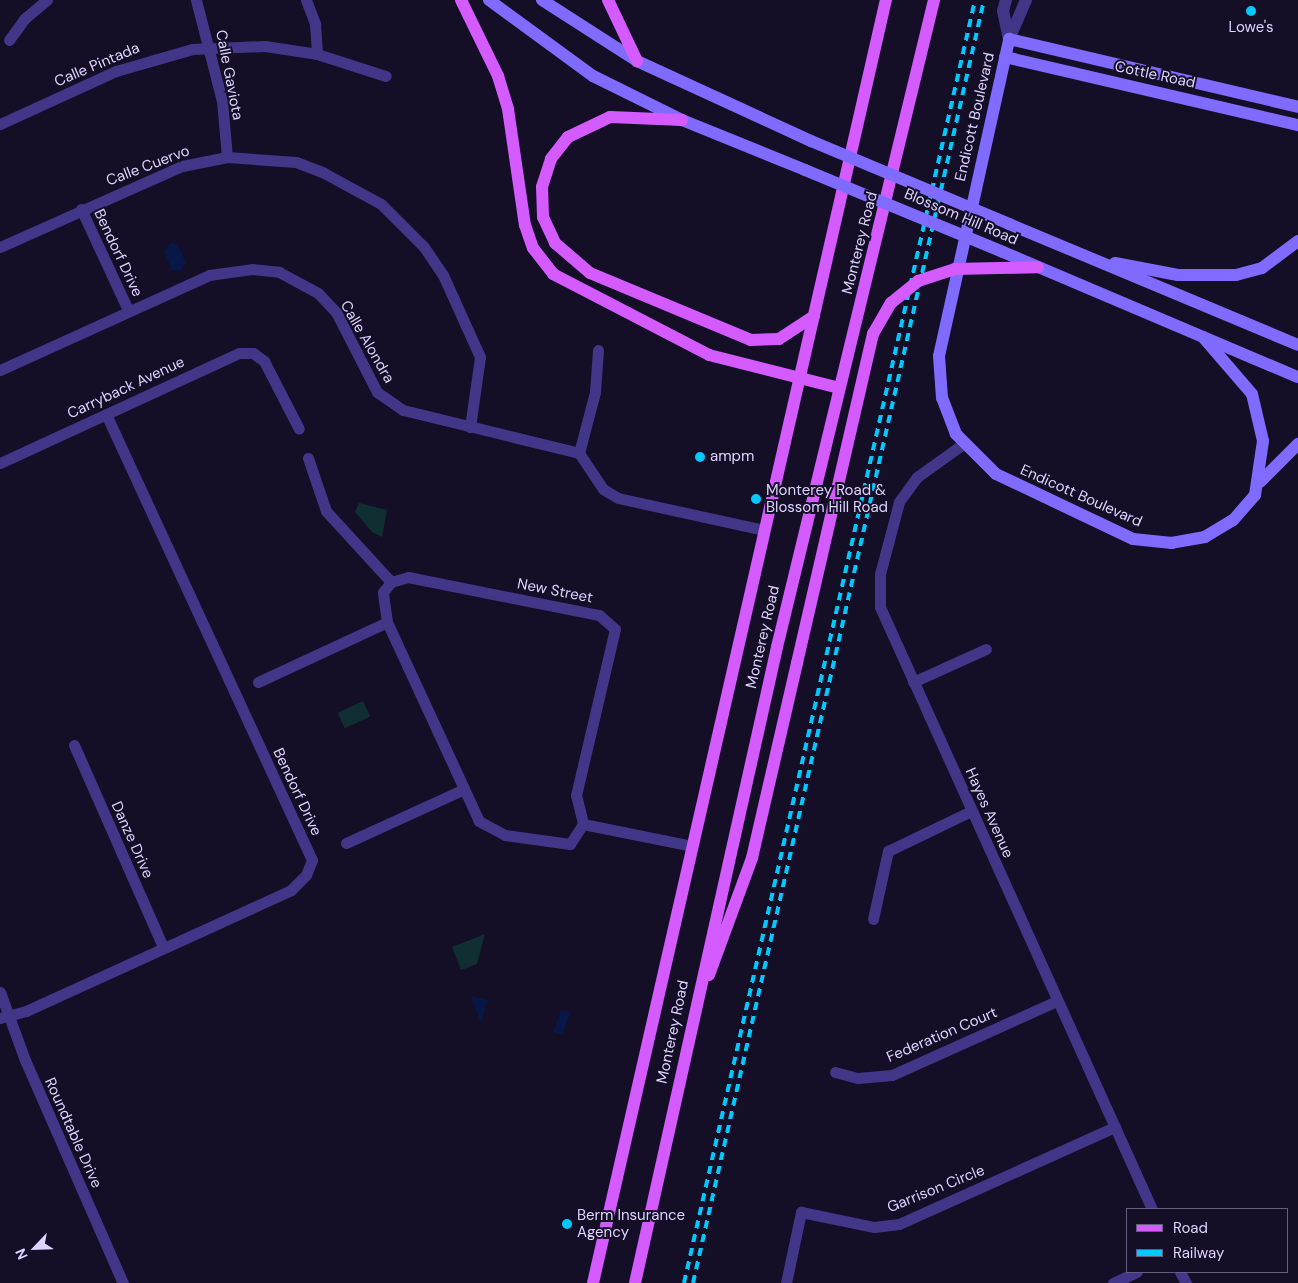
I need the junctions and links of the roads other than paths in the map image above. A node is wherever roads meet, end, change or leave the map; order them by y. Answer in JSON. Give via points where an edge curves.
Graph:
{"nodes":[{"id":1,"x":47,"y":0,"type":"edge"},
{"id":2,"x":196,"y":0,"type":"edge"},
{"id":3,"x":306,"y":0,"type":"edge"},
{"id":4,"x":461,"y":0,"type":"edge"},
{"id":5,"x":489,"y":0,"type":"edge"},
{"id":6,"x":542,"y":0,"type":"edge"},
{"id":7,"x":608,"y":0,"type":"edge"},
{"id":8,"x":934,"y":0,"type":"edge"},
{"id":9,"x":1006,"y":0,"type":"edge"},
{"id":10,"x":1026,"y":0,"type":"edge"},
{"id":11,"x":885,"y":1,"type":"edge"},
{"id":12,"x":1010,"y":39,"type":"junction"},
{"id":13,"x":9,"y":40,"type":"dead end"},
{"id":14,"x":211,"y":46,"type":"junction"},
{"id":15,"x":317,"y":54,"type":"junction"},
{"id":16,"x":1005,"y":56,"type":"junction"},
{"id":17,"x":637,"y":61,"type":"junction"},
{"id":18,"x":386,"y":76,"type":"dead end"},
{"id":19,"x":1298,"y":107,"type":"edge"},
{"id":20,"x":682,"y":120,"type":"junction"},
{"id":21,"x":0,"y":124,"type":"edge"},
{"id":22,"x":1298,"y":126,"type":"edge"},
{"id":23,"x":227,"y":157,"type":"junction"},
{"id":24,"x":81,"y":210,"type":"junction"},
{"id":25,"x":1298,"y":241,"type":"edge"},
{"id":26,"x":0,"y":247,"type":"edge"},
{"id":27,"x":1086,"y":257,"type":"junction"},
{"id":28,"x":1038,"y":267,"type":"junction"},
{"id":29,"x":128,"y":310,"type":"junction"},
{"id":30,"x":814,"y":316,"type":"junction"},
{"id":31,"x":1204,"y":338,"type":"junction"},
{"id":32,"x":1298,"y":345,"type":"edge"},
{"id":33,"x":598,"y":350,"type":"dead end"},
{"id":34,"x":0,"y":370,"type":"edge"},
{"id":35,"x":1298,"y":377,"type":"edge"},
{"id":36,"x":799,"y":379,"type":"junction"},
{"id":37,"x":839,"y":388,"type":"junction"},
{"id":38,"x":106,"y":414,"type":"junction"},
{"id":39,"x":470,"y":427,"type":"junction"},
{"id":40,"x":299,"y":429,"type":"dead end"},
{"id":41,"x":963,"y":444,"type":"junction"},
{"id":42,"x":1298,"y":444,"type":"edge"},
{"id":43,"x":579,"y":453,"type":"junction"},
{"id":44,"x":308,"y":458,"type":"dead end"},
{"id":45,"x":0,"y":463,"type":"edge"},
{"id":46,"x":1260,"y":482,"type":"junction"},
{"id":47,"x":764,"y":530,"type":"junction"},
{"id":48,"x":391,"y":582,"type":"junction"},
{"id":49,"x":387,"y":622,"type":"junction"},
{"id":50,"x":986,"y":649,"type":"dead end"},
{"id":51,"x":258,"y":682,"type":"dead end"},
{"id":52,"x":913,"y":682,"type":"junction"},
{"id":53,"x":74,"y":745,"type":"dead end"},
{"id":54,"x":464,"y":789,"type":"junction"},
{"id":55,"x":971,"y":811,"type":"junction"},
{"id":56,"x":583,"y":824,"type":"junction"},
{"id":57,"x":346,"y":844,"type":"dead end"},
{"id":58,"x":692,"y":846,"type":"junction"},
{"id":59,"x":872,"y":920,"type":"dead end"},
{"id":60,"x":163,"y":947,"type":"junction"},
{"id":61,"x":0,"y":992,"type":"edge"},
{"id":62,"x":1057,"y":1000,"type":"junction"},
{"id":63,"x":4,"y":1017,"type":"edge"},
{"id":64,"x":692,"y":1024,"type":"junction"},
{"id":65,"x":835,"y":1072,"type":"dead end"},
{"id":66,"x":1115,"y":1128,"type":"junction"},
{"id":67,"x":1152,"y":1208,"type":"edge"},
{"id":68,"x":1136,"y":1273,"type":"edge"},
{"id":69,"x":123,"y":1283,"type":"edge"},
{"id":70,"x":593,"y":1283,"type":"edge"},
{"id":71,"x":635,"y":1283,"type":"edge"},
{"id":72,"x":786,"y":1283,"type":"edge"},
{"id":73,"x":1113,"y":1283,"type":"edge"}],
"edges":[{"from":1,"to":13,"type":"street","via":[[24,18]]},
{"from":2,"to":14,"type":"street","name":"Calle Gaviota"},
{"from":3,"to":15,"type":"street","via":[[315,24]]},
{"from":4,"to":36,"type":"main road","via":[[498,76],[508,109],[525,225],[533,248],[553,274],[709,355]]},
{"from":5,"to":20,"type":"main road","name":"Blossom Hill Road","via":[[593,76]]},
{"from":6,"to":17,"type":"main road","name":"Blossom Hill Road"},
{"from":7,"to":17,"type":"main road"},
{"from":8,"to":37,"type":"main road","name":"Monterey Road"},
{"from":9,"to":12,"type":"street","name":"Endicott Boulevard","via":[[1003,12]]},
{"from":10,"to":12,"type":"street","name":"Endicott Boulevard"},
{"from":11,"to":30,"type":"main road","name":"Monterey Road"},
{"from":12,"to":16,"type":"main road","name":"Endicott Boulevard"},
{"from":12,"to":19,"type":"main road","name":"Cottle Road"},
{"from":14,"to":15,"type":"street","name":"Calle Pintada","via":[[265,46]]},
{"from":14,"to":21,"type":"street","name":"Calle Pintada","via":[[134,64]]},
{"from":14,"to":23,"type":"street","name":"Calle Gaviota"},
{"from":15,"to":18,"type":"street","name":"Calle Pintada"},
{"from":16,"to":22,"type":"main road","name":"Cottle Road"},
{"from":16,"to":41,"type":"main road","name":"Endicott Boulevard","via":[[939,356],[942,398]]},
{"from":17,"to":27,"type":"main road","name":"Blossom Hill Road","bridge":true,"via":[[811,141]]},
{"from":20,"to":28,"type":"main road","name":"Blossom Hill Road","bridge":true},
{"from":20,"to":30,"type":"main road","via":[[610,117],[568,137],[551,158],[542,187],[543,217],[555,243],[590,273],[751,340],[780,339]]},
{"from":23,"to":24,"type":"street","name":"Calle Cuervo","via":[[182,166]]},
{"from":23,"to":39,"type":"street","name":"Calle Cuervo","via":[[296,162],[358,189],[382,204],[424,246],[443,275],[479,351],[480,368]]},
{"from":24,"to":26,"type":"street","name":"Calle Cuervo"},
{"from":24,"to":29,"type":"street","name":"Bendorf Drive"},
{"from":25,"to":27,"type":"main road","via":[[1262,268],[1229,276],[1178,275]]},
{"from":27,"to":32,"type":"main road","name":"Blossom Hill Road"},
{"from":28,"to":31,"type":"main road","name":"Blossom Hill Road"},
{"from":28,"to":64,"type":"main road","bridge":true,"via":[[955,269],[918,281],[891,303],[873,334],[752,858]]},
{"from":29,"to":34,"type":"street","name":"Calle Alondra"},
{"from":29,"to":39,"type":"street","name":"Calle Alondra","via":[[230,270],[279,272],[318,294],[336,312],[377,392],[388,402],[403,410]]},
{"from":30,"to":36,"type":"main road","name":"Monterey Road"},
{"from":31,"to":35,"type":"main road","name":"Blossom Hill Road"},
{"from":31,"to":46,"type":"main road","via":[[1242,379],[1256,402],[1263,428]]},
{"from":33,"to":43,"type":"street","via":[[595,392]]},
{"from":36,"to":37,"type":"main road"},
{"from":36,"to":47,"type":"main road","name":"Monterey Road"},
{"from":37,"to":64,"type":"main road","name":"Monterey Road"},
{"from":38,"to":40,"type":"street","name":"Carryback Avenue","via":[[239,353],[253,353],[264,361]]},
{"from":38,"to":45,"type":"street","name":"Carryback Avenue"},
{"from":38,"to":60,"type":"street","name":"Bendorf Drive","via":[[312,860],[306,875],[291,890]]},
{"from":39,"to":43,"type":"street","name":"Calle Alondra"},
{"from":41,"to":46,"type":"main road","name":"Endicott Boulevard","via":[[996,474],[1040,498],[1154,543],[1188,542],[1220,529],[1245,508]]},
{"from":41,"to":52,"type":"street","name":"Hayes Avenue","via":[[908,488],[893,518],[880,574],[880,607]]},
{"from":42,"to":46,"type":"main road"},
{"from":43,"to":47,"type":"street","via":[[603,489],[618,498]]},
{"from":44,"to":48,"type":"street","via":[[326,510]]},
{"from":47,"to":58,"type":"main road","name":"Monterey Road"},
{"from":48,"to":49,"type":"street","via":[[382,598]]},
{"from":48,"to":56,"type":"street","name":"New Street","via":[[408,577],[599,615],[615,629],[576,795]]},
{"from":49,"to":51,"type":"street"},
{"from":49,"to":54,"type":"street"},
{"from":50,"to":52,"type":"street"},
{"from":52,"to":55,"type":"street","name":"Hayes Avenue"},
{"from":53,"to":60,"type":"street","name":"Danze Drive"},
{"from":54,"to":56,"type":"street","via":[[479,821],[505,835],[570,844]]},
{"from":54,"to":57,"type":"street"},
{"from":55,"to":59,"type":"street","via":[[888,851]]},
{"from":55,"to":62,"type":"street","name":"Hayes Avenue"},
{"from":56,"to":58,"type":"street"},
{"from":58,"to":70,"type":"main road","name":"Monterey Road"},
{"from":60,"to":63,"type":"street","name":"Bendorf Drive"},
{"from":61,"to":63,"type":"street","name":"Roundtable Drive"},
{"from":62,"to":65,"type":"street","name":"Federation Court","via":[[892,1075],[858,1078]]},
{"from":62,"to":66,"type":"street","name":"Hayes Avenue"},
{"from":63,"to":69,"type":"street","name":"Roundtable Drive"},
{"from":64,"to":71,"type":"main road","name":"Monterey Road"},
{"from":66,"to":67,"type":"street","name":"Hayes Avenue"},
{"from":66,"to":72,"type":"street","name":"Garrison Circle","via":[[899,1224],[874,1227],[801,1212]]},
{"from":68,"to":73,"type":"street"}]}
